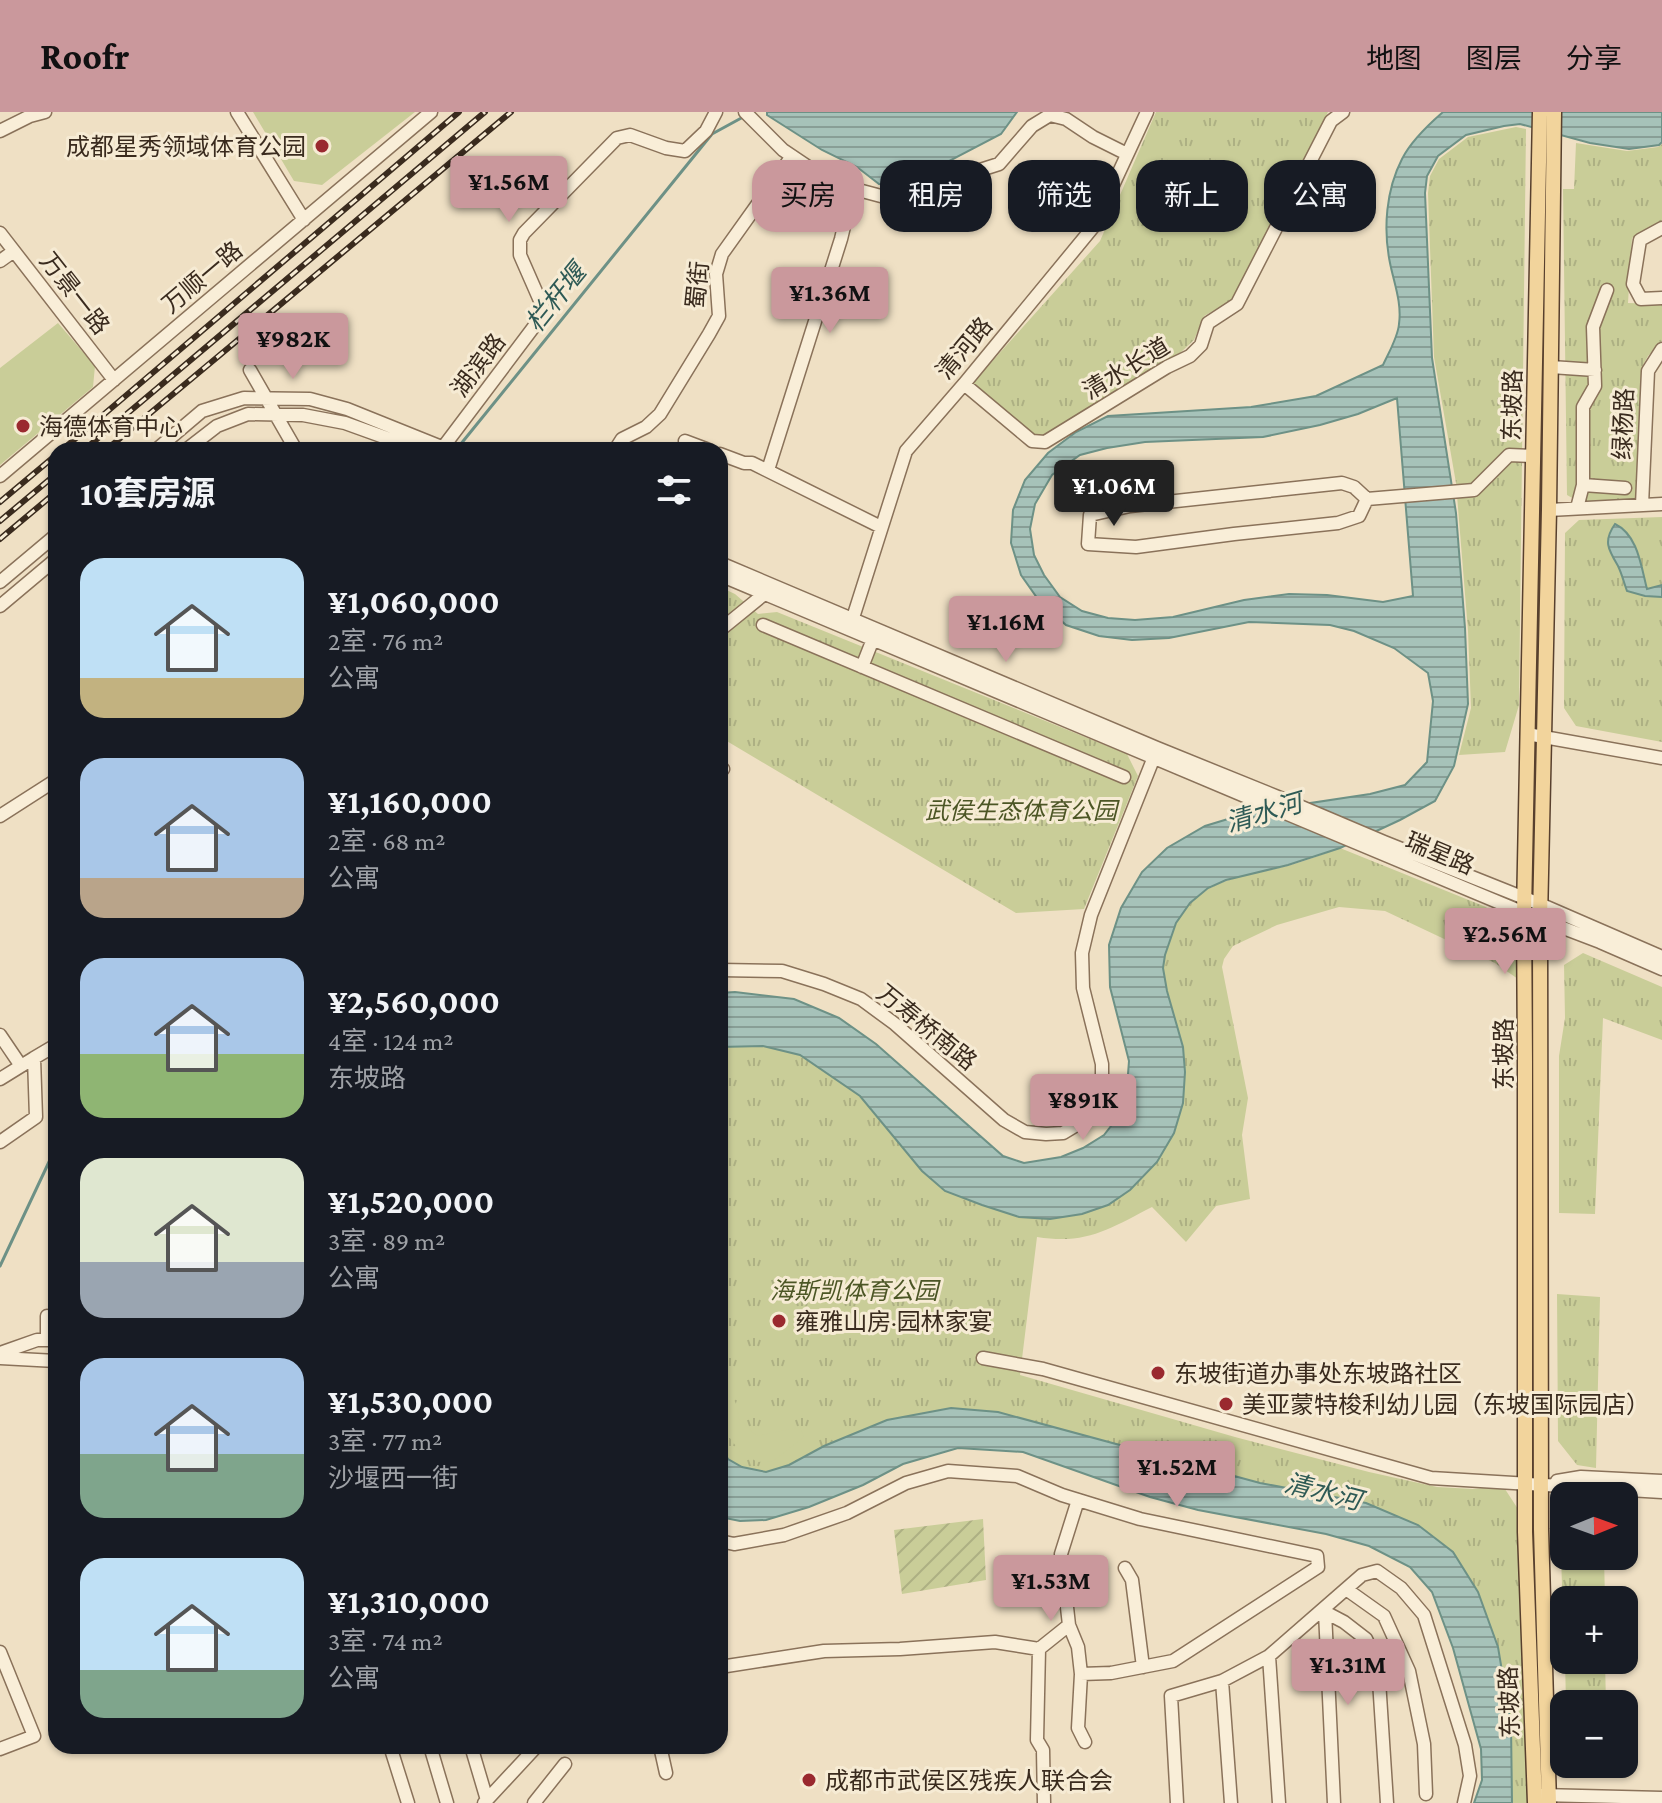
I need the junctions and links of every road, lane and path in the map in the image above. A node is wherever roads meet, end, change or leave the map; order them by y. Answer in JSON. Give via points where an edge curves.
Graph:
{"nodes":[{"id":1,"x":45,"y":112,"type":"edge"},
{"id":2,"x":237,"y":112,"type":"edge"},
{"id":3,"x":431,"y":112,"type":"edge"},
{"id":4,"x":716,"y":112,"type":"edge"},
{"id":5,"x":1147,"y":112,"type":"edge"},
{"id":6,"x":1343,"y":112,"type":"edge"},
{"id":7,"x":1540,"y":112,"type":"edge"},
{"id":8,"x":1554,"y":112,"type":"edge"},
{"id":9,"x":748,"y":115,"type":"edge"},
{"id":10,"x":0,"y":131,"type":"edge"},
{"id":11,"x":1547,"y":151,"type":"junction"},
{"id":12,"x":1127,"y":154,"type":"junction"},
{"id":13,"x":792,"y":156,"type":"junction"},
{"id":14,"x":798,"y":160,"type":"edge"},
{"id":15,"x":864,"y":192,"type":"edge"},
{"id":16,"x":304,"y":220,"type":"junction"},
{"id":17,"x":1662,"y":228,"type":"edge"},
{"id":18,"x":843,"y":232,"type":"edge"},
{"id":19,"x":0,"y":233,"type":"edge"},
{"id":20,"x":14,"y":251,"type":"junction"},
{"id":21,"x":0,"y":261,"type":"edge"},
{"id":22,"x":1607,"y":290,"type":"dead end"},
{"id":23,"x":1662,"y":298,"type":"edge"},
{"id":24,"x":1662,"y":349,"type":"edge"},
{"id":25,"x":1551,"y":367,"type":"junction"},
{"id":26,"x":250,"y":370,"type":"dead end"},
{"id":27,"x":1595,"y":370,"type":"junction"},
{"id":28,"x":114,"y":380,"type":"junction"},
{"id":29,"x":964,"y":384,"type":"junction"},
{"id":30,"x":267,"y":400,"type":"junction"},
{"id":31,"x":275,"y":414,"type":"junction"},
{"id":32,"x":165,"y":442,"type":"edge"},
{"id":33,"x":196,"y":442,"type":"edge"},
{"id":34,"x":291,"y":442,"type":"edge"},
{"id":35,"x":398,"y":442,"type":"edge"},
{"id":36,"x":428,"y":442,"type":"edge"},
{"id":37,"x":450,"y":442,"type":"edge"},
{"id":38,"x":620,"y":442,"type":"edge"},
{"id":39,"x":1533,"y":456,"type":"junction"},
{"id":40,"x":728,"y":457,"type":"edge"},
{"id":41,"x":768,"y":470,"type":"junction"},
{"id":42,"x":0,"y":476,"type":"edge"},
{"id":43,"x":1583,"y":485,"type":"junction"},
{"id":44,"x":1625,"y":488,"type":"dead end"},
{"id":45,"x":1367,"y":499,"type":"junction"},
{"id":46,"x":1662,"y":504,"type":"edge"},
{"id":47,"x":1642,"y":505,"type":"junction"},
{"id":48,"x":1577,"y":508,"type":"junction"},
{"id":49,"x":1549,"y":510,"type":"junction"},
{"id":50,"x":881,"y":527,"type":"junction"},
{"id":51,"x":48,"y":542,"type":"edge"},
{"id":52,"x":48,"y":566,"type":"edge"},
{"id":53,"x":728,"y":567,"type":"edge"},
{"id":54,"x":728,"y":577,"type":"edge"},
{"id":55,"x":0,"y":582,"type":"edge"},
{"id":56,"x":769,"y":590,"type":"junction"},
{"id":57,"x":0,"y":606,"type":"edge"},
{"id":58,"x":728,"y":623,"type":"edge"},
{"id":59,"x":851,"y":624,"type":"junction"},
{"id":60,"x":763,"y":625,"type":"dead end"},
{"id":61,"x":873,"y":639,"type":"junction"},
{"id":62,"x":862,"y":667,"type":"junction"},
{"id":63,"x":1527,"y":734,"type":"junction"},
{"id":64,"x":1543,"y":737,"type":"junction"},
{"id":65,"x":1156,"y":753,"type":"junction"},
{"id":66,"x":1662,"y":758,"type":"edge"},
{"id":67,"x":1124,"y":777,"type":"dead end"},
{"id":68,"x":48,"y":785,"type":"edge"},
{"id":69,"x":0,"y":816,"type":"edge"},
{"id":70,"x":1381,"y":847,"type":"junction"},
{"id":71,"x":1524,"y":906,"type":"junction"},
{"id":72,"x":1541,"y":912,"type":"junction"},
{"id":73,"x":1662,"y":957,"type":"edge"},
{"id":74,"x":1662,"y":969,"type":"edge"},
{"id":75,"x":728,"y":970,"type":"edge"},
{"id":76,"x":0,"y":1035,"type":"edge"},
{"id":77,"x":48,"y":1050,"type":"edge"},
{"id":78,"x":34,"y":1058,"type":"junction"},
{"id":79,"x":21,"y":1066,"type":"junction"},
{"id":80,"x":0,"y":1079,"type":"edge"},
{"id":81,"x":0,"y":1142,"type":"edge"},
{"id":82,"x":47,"y":1316,"type":"dead end"},
{"id":83,"x":48,"y":1321,"type":"edge"},
{"id":84,"x":48,"y":1340,"type":"edge"},
{"id":85,"x":0,"y":1355,"type":"edge"},
{"id":86,"x":983,"y":1358,"type":"dead end"},
{"id":87,"x":48,"y":1360,"type":"edge"},
{"id":88,"x":1662,"y":1481,"type":"edge"},
{"id":89,"x":1525,"y":1483,"type":"junction"},
{"id":90,"x":1542,"y":1484,"type":"junction"},
{"id":91,"x":1662,"y":1492,"type":"edge"},
{"id":92,"x":1078,"y":1500,"type":"junction"},
{"id":93,"x":728,"y":1543,"type":"edge"},
{"id":94,"x":1125,"y":1568,"type":"dead end"},
{"id":95,"x":1346,"y":1589,"type":"junction"},
{"id":96,"x":1069,"y":1625,"type":"junction"},
{"id":97,"x":1039,"y":1649,"type":"junction"},
{"id":98,"x":0,"y":1652,"type":"edge"},
{"id":99,"x":1269,"y":1656,"type":"junction"},
{"id":100,"x":728,"y":1661,"type":"edge"},
{"id":101,"x":1143,"y":1667,"type":"junction"},
{"id":102,"x":1081,"y":1674,"type":"junction"},
{"id":103,"x":1222,"y":1681,"type":"junction"},
{"id":104,"x":1085,"y":1742,"type":"dead end"},
{"id":105,"x":0,"y":1749,"type":"edge"},
{"id":106,"x":393,"y":1754,"type":"edge"},
{"id":107,"x":432,"y":1754,"type":"edge"},
{"id":108,"x":473,"y":1754,"type":"edge"},
{"id":109,"x":530,"y":1754,"type":"edge"},
{"id":110,"x":662,"y":1754,"type":"edge"},
{"id":111,"x":565,"y":1764,"type":"dead end"},
{"id":112,"x":666,"y":1773,"type":"dead end"},
{"id":113,"x":1426,"y":1794,"type":"dead end"},
{"id":114,"x":1662,"y":1798,"type":"edge"},
{"id":115,"x":1542,"y":1799,"type":"edge"},
{"id":116,"x":486,"y":1801,"type":"edge"},
{"id":117,"x":408,"y":1803,"type":"edge"},
{"id":118,"x":447,"y":1803,"type":"edge"},
{"id":119,"x":534,"y":1803,"type":"edge"},
{"id":120,"x":1044,"y":1803,"type":"edge"},
{"id":121,"x":1177,"y":1803,"type":"edge"},
{"id":122,"x":1231,"y":1803,"type":"edge"},
{"id":123,"x":1279,"y":1803,"type":"edge"},
{"id":124,"x":1334,"y":1803,"type":"edge"},
{"id":125,"x":1387,"y":1803,"type":"edge"},
{"id":126,"x":1464,"y":1803,"type":"edge"}],
"edges":[{"from":1,"to":10,"type":"street"},
{"from":2,"to":16,"type":"street"},
{"from":3,"to":16,"type":"street","name":"万顺一路"},
{"from":4,"to":37,"type":"street","name":"湖滨路","via":[[685,151],[630,135],[617,138],[524,233],[520,255],[545,312]]},
{"from":5,"to":12,"type":"street","name":"清河路"},
{"from":6,"to":29,"type":"street","name":"清水长道","via":[[1331,121],[1237,304],[1208,323],[1201,345],[1190,356],[1045,442],[1032,441]]},
{"from":7,"to":11,"type":"main road","name":"东坡路"},
{"from":8,"to":11,"type":"main road","name":"东坡路"},
{"from":9,"to":13,"type":"street"},
{"from":11,"to":25,"type":"main road","name":"东坡路"},
{"from":11,"to":39,"type":"main road","name":"东坡路"},
{"from":12,"to":15,"type":"street","via":[[1050,115],[1032,126],[999,164],[974,172],[933,202],[911,204]]},
{"from":12,"to":29,"type":"street","name":"清河路","via":[[1094,226]]},
{"from":13,"to":14,"type":"street"},
{"from":13,"to":38,"type":"street","name":"蜀街","via":[[722,254],[716,274],[719,316],[709,334],[660,414]]},
{"from":16,"to":28,"type":"street","name":"万顺一路"},
{"from":17,"to":23,"type":"street","via":[[1640,240],[1633,284],[1641,299]]},
{"from":18,"to":41,"type":"street"},
{"from":19,"to":20,"type":"street","name":"万景一路"},
{"from":20,"to":21,"type":"street"},
{"from":20,"to":28,"type":"street","name":"万景一路"},
{"from":22,"to":27,"type":"street","via":[[1593,327]]},
{"from":24,"to":47,"type":"street","name":"绿杨路","via":[[1648,371]]},
{"from":25,"to":27,"type":"street"},
{"from":25,"to":49,"type":"main road","name":"东坡路"},
{"from":26,"to":30,"type":"street"},
{"from":27,"to":43,"type":"street","via":[[1595,386],[1583,407]]},
{"from":28,"to":42,"type":"street","name":"万顺一路"},
{"from":29,"to":50,"type":"street","name":"清河路","via":[[906,451]]},
{"from":30,"to":31,"type":"street"},
{"from":30,"to":32,"type":"street","via":[[244,398],[202,411]]},
{"from":30,"to":36,"type":"street","via":[[310,399]]},
{"from":31,"to":33,"type":"street","via":[[248,414],[217,426]]},
{"from":31,"to":34,"type":"street"},
{"from":31,"to":35,"type":"street","via":[[345,423]]},
{"from":39,"to":45,"type":"street","via":[[1509,455],[1474,490]]},
{"from":39,"to":63,"type":"main road","name":"东坡路"},
{"from":40,"to":41,"type":"street"},
{"from":41,"to":50,"type":"street"},
{"from":43,"to":44,"type":"street"},
{"from":43,"to":48,"type":"street"},
{"from":45,"to":45,"type":"street","via":[[1359,516],[1338,523],[1136,547],[1088,544],[1090,515],[1130,506],[1342,483]]},
{"from":46,"to":47,"type":"street"},
{"from":47,"to":48,"type":"street"},
{"from":48,"to":49,"type":"street"},
{"from":49,"to":64,"type":"main road","name":"东坡路"},
{"from":50,"to":59,"type":"street","name":"清河路"},
{"from":51,"to":55,"type":"street"},
{"from":52,"to":57,"type":"street"},
{"from":53,"to":56,"type":"street"},
{"from":54,"to":56,"type":"street"},
{"from":56,"to":58,"type":"street"},
{"from":56,"to":59,"type":"street"},
{"from":59,"to":61,"type":"street"},
{"from":59,"to":65,"type":"street"},
{"from":60,"to":62,"type":"street"},
{"from":61,"to":62,"type":"street"},
{"from":61,"to":65,"type":"street"},
{"from":62,"to":67,"type":"street"},
{"from":63,"to":64,"type":"street"},
{"from":63,"to":71,"type":"main road","name":"东坡路"},
{"from":64,"to":66,"type":"street"},
{"from":64,"to":72,"type":"main road","name":"东坡路"},
{"from":65,"to":70,"type":"street","via":[[1266,805]]},
{"from":65,"to":70,"type":"street","via":[[1278,797]]},
{"from":65,"to":75,"type":"street","name":"万寿桥南路","via":[[1091,915],[1082,953],[1083,988],[1102,1084],[1094,1107],[1063,1133],[1025,1132],[1004,1120],[861,999],[782,971]]},
{"from":68,"to":69,"type":"street"},
{"from":70,"to":71,"type":"street","name":"瑞星路"},
{"from":71,"to":72,"type":"street","name":"瑞星路"},
{"from":71,"to":89,"type":"main road","name":"东坡路"},
{"from":72,"to":73,"type":"street","name":"瑞星路"},
{"from":72,"to":74,"type":"street","name":"瑞星路"},
{"from":72,"to":90,"type":"main road","name":"东坡路"},
{"from":76,"to":79,"type":"street"},
{"from":77,"to":78,"type":"street"},
{"from":78,"to":79,"type":"street"},
{"from":78,"to":81,"type":"street","via":[[36,1117]]},
{"from":79,"to":80,"type":"street"},
{"from":82,"to":83,"type":"street"},
{"from":84,"to":85,"type":"street"},
{"from":85,"to":87,"type":"street"},
{"from":86,"to":89,"type":"street","via":[[1043,1369],[1431,1478]]},
{"from":88,"to":90,"type":"street","via":[[1581,1477]]},
{"from":89,"to":90,"type":"street"},
{"from":89,"to":115,"type":"main road","name":"东坡路"},
{"from":90,"to":91,"type":"street"},
{"from":90,"to":115,"type":"main road","name":"东坡路"},
{"from":92,"to":93,"type":"street","via":[[1017,1476],[948,1471],[906,1483],[847,1513],[784,1535]]},
{"from":92,"to":96,"type":"street","via":[[1061,1554]]},
{"from":92,"to":101,"type":"street","via":[[1140,1519],[1317,1556],[1318,1567],[1173,1661]]},
{"from":94,"to":101,"type":"street","via":[[1132,1580]]},
{"from":95,"to":99,"type":"street"},
{"from":95,"to":113,"type":"street","via":[[1384,1616],[1409,1671],[1424,1744]]},
{"from":95,"to":126,"type":"street","via":[[1362,1575],[1377,1571],[1424,1615],[1465,1745],[1470,1776]]},
{"from":96,"to":97,"type":"street"},
{"from":96,"to":102,"type":"street"},
{"from":97,"to":100,"type":"street","via":[[995,1642]]},
{"from":97,"to":120,"type":"street","via":[[1037,1740],[1043,1750]]},
{"from":98,"to":105,"type":"street","via":[[34,1736]]},
{"from":99,"to":103,"type":"street"},
{"from":99,"to":123,"type":"street"},
{"from":101,"to":102,"type":"street"},
{"from":102,"to":104,"type":"street","via":[[1078,1728]]},
{"from":103,"to":121,"type":"street","via":[[1171,1696]]},
{"from":103,"to":122,"type":"street"},
{"from":106,"to":117,"type":"street"},
{"from":107,"to":118,"type":"street"},
{"from":108,"to":116,"type":"street"},
{"from":109,"to":116,"type":"street"},
{"from":110,"to":112,"type":"street"},
{"from":111,"to":119,"type":"street"},
{"from":114,"to":115,"type":"street"},
{"from":124,"to":125,"type":"street","via":[[1325,1612],[1366,1639],[1378,1665]]}]}
